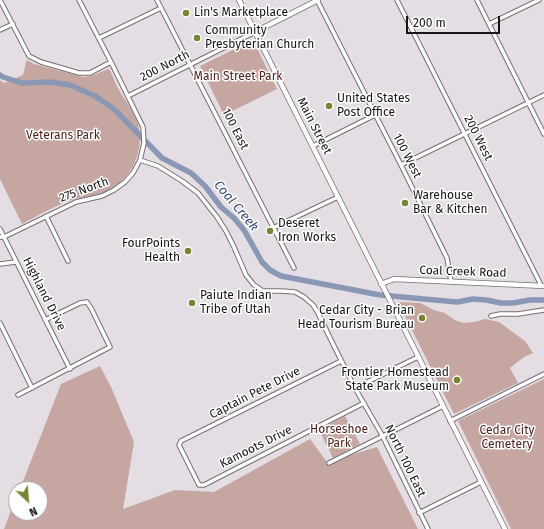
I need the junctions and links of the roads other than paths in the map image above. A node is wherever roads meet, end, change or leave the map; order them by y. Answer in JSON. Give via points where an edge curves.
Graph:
{"nodes":[{"id":1,"x":0,"y":0,"type":"edge"},
{"id":2,"x":79,"y":0,"type":"edge"},
{"id":3,"x":158,"y":0,"type":"edge"},
{"id":4,"x":239,"y":0,"type":"edge"},
{"id":5,"x":317,"y":0,"type":"edge"},
{"id":6,"x":397,"y":0,"type":"edge"},
{"id":7,"x":476,"y":0,"type":"edge"},
{"id":8,"x":539,"y":0,"type":"edge"},
{"id":9,"x":162,"y":8,"type":"junction"},
{"id":10,"x":12,"y":24,"type":"junction"},
{"id":11,"x":489,"y":24,"type":"junction"},
{"id":12,"x":0,"y":30,"type":"edge"},
{"id":13,"x":255,"y":32,"type":"junction"},
{"id":14,"x":99,"y":38,"type":"junction"},
{"id":15,"x":112,"y":62,"type":"junction"},
{"id":16,"x":190,"y":64,"type":"junction"},
{"id":17,"x":544,"y":95,"type":"edge"},
{"id":18,"x":128,"y":96,"type":"junction"},
{"id":19,"x":528,"y":103,"type":"junction"},
{"id":20,"x":375,"y":115,"type":"junction"},
{"id":21,"x":465,"y":134,"type":"junction"},
{"id":22,"x":544,"y":134,"type":"edge"},
{"id":23,"x":313,"y":146,"type":"junction"},
{"id":24,"x":140,"y":160,"type":"junction"},
{"id":25,"x":401,"y":165,"type":"junction"},
{"id":26,"x":338,"y":197,"type":"junction"},
{"id":27,"x":46,"y":216,"type":"junction"},
{"id":28,"x":273,"y":228,"type":"junction"},
{"id":29,"x":0,"y":229,"type":"edge"},
{"id":30,"x":2,"y":237,"type":"edge"},
{"id":31,"x":68,"y":261,"type":"dead end"},
{"id":32,"x":16,"y":262,"type":"junction"},
{"id":33,"x":0,"y":264,"type":"edge"},
{"id":34,"x":294,"y":268,"type":"dead end"},
{"id":35,"x":451,"y":281,"type":"junction"},
{"id":36,"x":382,"y":284,"type":"junction"},
{"id":37,"x":543,"y":286,"type":"edge"},
{"id":38,"x":544,"y":310,"type":"edge"},
{"id":39,"x":491,"y":316,"type":"dead end"},
{"id":40,"x":45,"y":320,"type":"junction"},
{"id":41,"x":0,"y":323,"type":"edge"},
{"id":42,"x":418,"y":357,"type":"junction"},
{"id":43,"x":341,"y":361,"type":"junction"},
{"id":44,"x":70,"y":369,"type":"junction"},
{"id":45,"x":544,"y":374,"type":"edge"},
{"id":46,"x":32,"y":388,"type":"junction"},
{"id":47,"x":355,"y":388,"type":"junction"},
{"id":48,"x":18,"y":395,"type":"dead end"},
{"id":49,"x":364,"y":403,"type":"junction"},
{"id":50,"x":443,"y":406,"type":"junction"},
{"id":51,"x":450,"y":421,"type":"junction"},
{"id":52,"x":382,"y":435,"type":"junction"},
{"id":53,"x":329,"y":463,"type":"dead end"},
{"id":54,"x":481,"y":482,"type":"junction"},
{"id":55,"x":199,"y":485,"type":"joint"},
{"id":56,"x":420,"y":513,"type":"junction"},
{"id":57,"x":428,"y":529,"type":"edge"},
{"id":58,"x":505,"y":529,"type":"edge"}],
"edges":[{"from":1,"to":10,"type":"street"},
{"from":2,"to":14,"type":"street"},
{"from":3,"to":9,"type":"street","name":"100 East"},
{"from":4,"to":13,"type":"main road","name":"Main Street"},
{"from":5,"to":13,"type":"main road","name":"200 North"},
{"from":5,"to":20,"type":"street","name":"100 West"},
{"from":6,"to":21,"type":"street","name":"200 West"},
{"from":7,"to":11,"type":"street"},
{"from":8,"to":11,"type":"street"},
{"from":9,"to":14,"type":"street"},
{"from":9,"to":16,"type":"street","name":"100 East"},
{"from":10,"to":12,"type":"street"},
{"from":10,"to":15,"type":"street","via":[[29,56],[41,62],[79,73],[90,73]]},
{"from":11,"to":19,"type":"street"},
{"from":13,"to":16,"type":"street","name":"200 North"},
{"from":13,"to":23,"type":"main road","name":"Main Street"},
{"from":14,"to":15,"type":"street"},
{"from":15,"to":18,"type":"street"},
{"from":16,"to":18,"type":"street","name":"200 North"},
{"from":16,"to":28,"type":"street","name":"100 East"},
{"from":17,"to":19,"type":"street"},
{"from":18,"to":24,"type":"street","name":"275 North","via":[[143,127],[144,143]]},
{"from":19,"to":21,"type":"street"},
{"from":19,"to":22,"type":"street"},
{"from":20,"to":23,"type":"street"},
{"from":20,"to":25,"type":"street","name":"100 West"},
{"from":21,"to":25,"type":"street"},
{"from":21,"to":37,"type":"street","name":"200 West"},
{"from":23,"to":26,"type":"main road","name":"Main Street"},
{"from":24,"to":27,"type":"street","name":"275 North","via":[[133,173],[114,190],[102,196],[76,202]]},
{"from":24,"to":43,"type":"street","name":"North 100 East","via":[[158,166],[198,193],[226,231],[246,275],[254,285],[263,291],[295,292],[313,305]]},
{"from":25,"to":35,"type":"street","name":"100 West","via":[[447,258]]},
{"from":26,"to":28,"type":"street"},
{"from":26,"to":36,"type":"main road","name":"Main Street"},
{"from":27,"to":30,"type":"street","name":"275 North"},
{"from":27,"to":31,"type":"street"},
{"from":28,"to":34,"type":"street","name":"100 East"},
{"from":29,"to":30,"type":"street","name":"Highland Drive"},
{"from":30,"to":32,"type":"street","name":"Highland Drive"},
{"from":32,"to":33,"type":"street"},
{"from":32,"to":40,"type":"street","name":"Highland Drive"},
{"from":35,"to":36,"type":"main road","name":"Coal Creek Road","via":[[394,279]]},
{"from":35,"to":37,"type":"main road","name":"Coal Creek Road"},
{"from":36,"to":42,"type":"main road","name":"Main Street"},
{"from":38,"to":39,"type":"street"},
{"from":40,"to":44,"type":"street","name":"Highland Drive"},
{"from":40,"to":44,"type":"street","via":[[80,303],[87,302],[91,308],[110,347]]},
{"from":41,"to":46,"type":"street"},
{"from":42,"to":47,"type":"street"},
{"from":42,"to":50,"type":"main road"},
{"from":43,"to":47,"type":"street","name":"North 100 East"},
{"from":43,"to":55,"type":"street","name":"Captain Pete Drive","via":[[181,441],[179,445]]},
{"from":44,"to":46,"type":"street"},
{"from":45,"to":51,"type":"street"},
{"from":46,"to":48,"type":"street"},
{"from":47,"to":49,"type":"street","name":"North 100 East"},
{"from":49,"to":52,"type":"street","name":"North 100 East"},
{"from":49,"to":55,"type":"street","name":"Kamoots Drive","via":[[204,485]]},
{"from":50,"to":51,"type":"main road"},
{"from":50,"to":52,"type":"street"},
{"from":51,"to":54,"type":"main road"},
{"from":52,"to":53,"type":"street"},
{"from":52,"to":56,"type":"street","name":"North 100 East"},
{"from":54,"to":56,"type":"street"},
{"from":54,"to":58,"type":"main road"},
{"from":56,"to":57,"type":"street","name":"North 100 East"}]}
